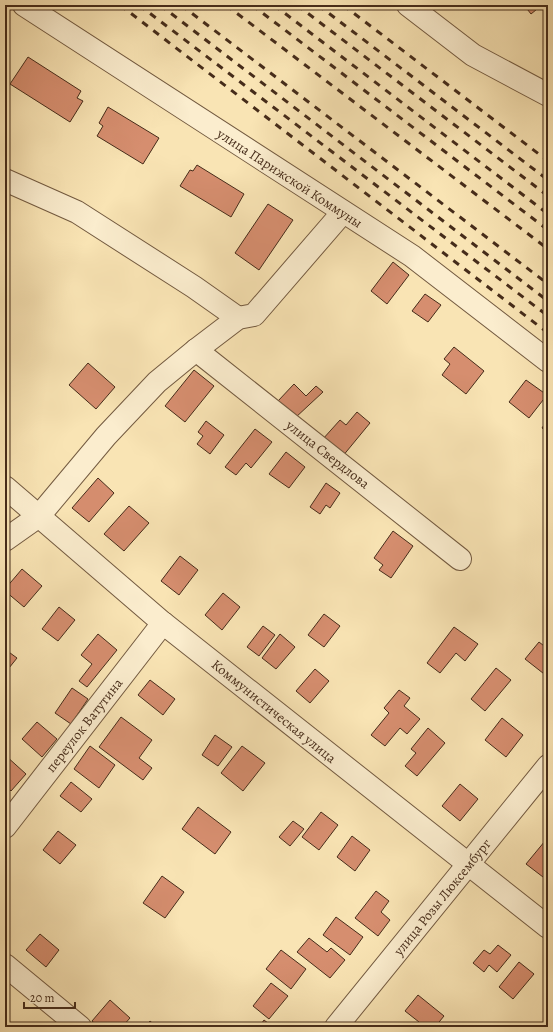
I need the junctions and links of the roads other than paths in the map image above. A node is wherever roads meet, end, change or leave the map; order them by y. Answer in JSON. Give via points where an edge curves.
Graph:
{"nodes":[{"id":1,"x":24,"y":5,"type":"edge"},
{"id":2,"x":408,"y":5,"type":"edge"},
{"id":3,"x":548,"y":95,"type":"edge"},
{"id":4,"x":5,"y":180,"type":"edge"},
{"id":5,"x":343,"y":212,"type":"junction"},
{"id":6,"x":238,"y":318,"type":"junction"},
{"id":7,"x":196,"y":350,"type":"junction"},
{"id":8,"x":548,"y":362,"type":"edge"},
{"id":9,"x":5,"y":487,"type":"edge"},
{"id":10,"x":38,"y":516,"type":"junction"},
{"id":11,"x":5,"y":540,"type":"edge"},
{"id":12,"x":460,"y":558,"type":"dead end"},
{"id":13,"x":164,"y":623,"type":"junction"},
{"id":14,"x":548,"y":766,"type":"edge"},
{"id":15,"x":5,"y":827,"type":"edge"},
{"id":16,"x":468,"y":865,"type":"junction"},
{"id":17,"x":548,"y":927,"type":"edge"},
{"id":18,"x":5,"y":965,"type":"edge"},
{"id":19,"x":80,"y":1027,"type":"edge"},
{"id":20,"x":336,"y":1027,"type":"edge"}],
"edges":[{"from":1,"to":5,"type":"street","name":"улица Парижской Коммуны"},
{"from":2,"to":3,"type":"street","via":[[473,54]]},
{"from":4,"to":6,"type":"street","via":[[77,212],[194,286]]},
{"from":5,"to":6,"type":"street","via":[[254,314]]},
{"from":5,"to":8,"type":"street","name":"улица Парижской Коммуны","via":[[412,256]]},
{"from":6,"to":7,"type":"street"},
{"from":7,"to":10,"type":"street","via":[[157,382],[106,436]]},
{"from":7,"to":12,"type":"street","name":"улица Свердлова"},
{"from":9,"to":10,"type":"street","name":"Коммунистическая улица"},
{"from":10,"to":11,"type":"street"},
{"from":10,"to":13,"type":"street","name":"Коммунистическая улица"},
{"from":13,"to":15,"type":"street","name":"переулок Ватутина"},
{"from":13,"to":16,"type":"street","name":"Коммунистическая улица"},
{"from":14,"to":16,"type":"street","name":"улица Розы Люксембург"},
{"from":16,"to":17,"type":"street","name":"Коммунистическая улица"},
{"from":16,"to":20,"type":"street","name":"улица Розы Люксембург"},
{"from":18,"to":19,"type":"street"}]}
